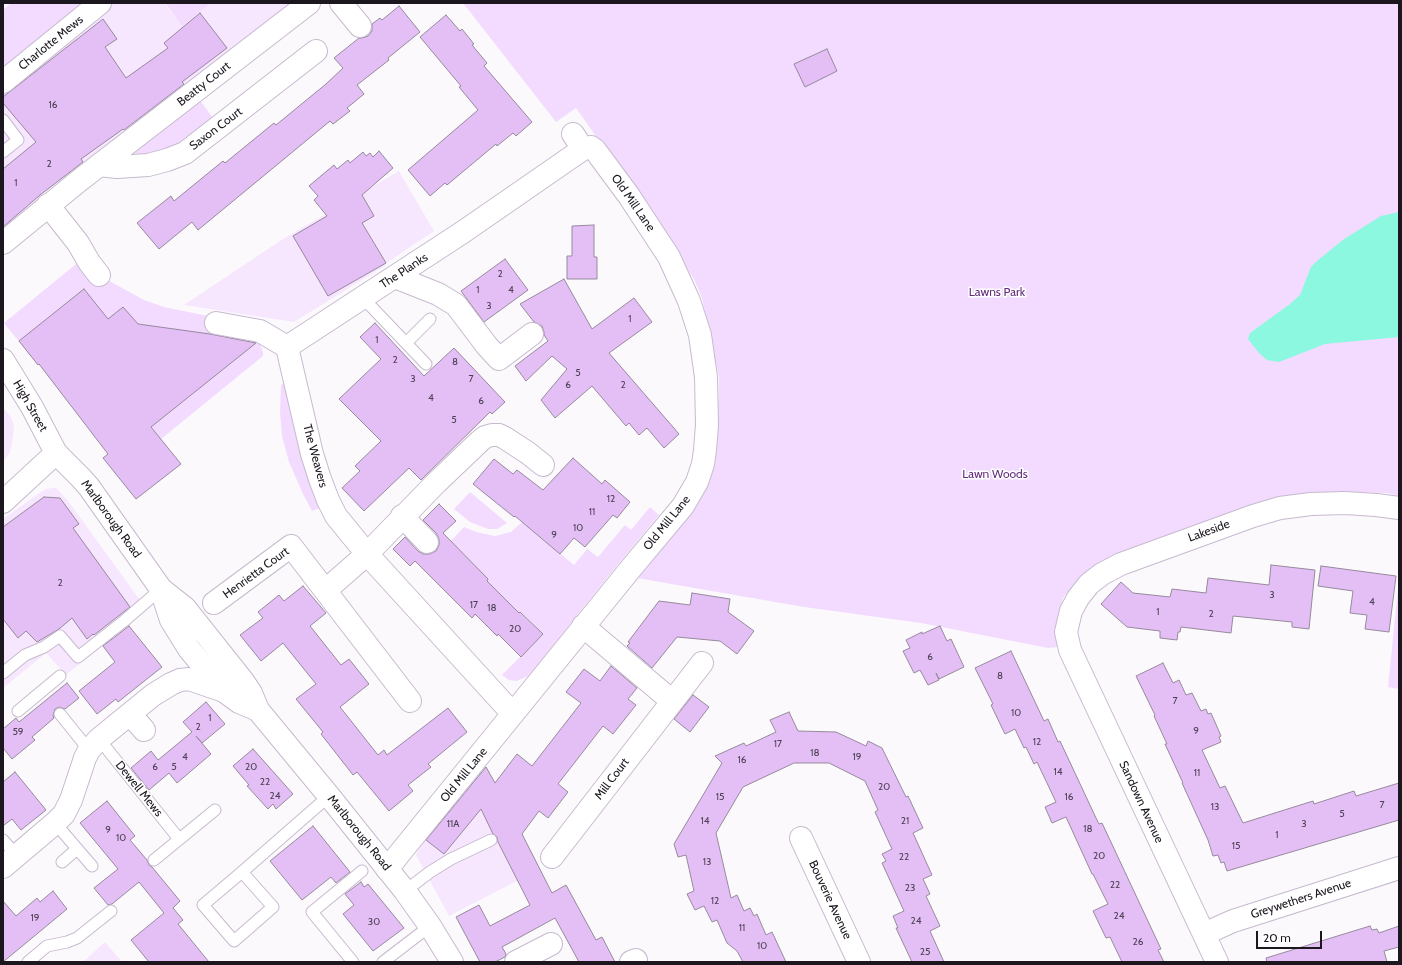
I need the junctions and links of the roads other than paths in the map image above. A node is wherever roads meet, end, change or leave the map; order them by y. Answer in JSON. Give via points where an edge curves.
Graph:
{"nodes":[{"id":1,"x":100,"y":3,"type":"edge"},
{"id":2,"x":309,"y":3,"type":"edge"},
{"id":3,"x":341,"y":3,"type":"edge"},
{"id":4,"x":360,"y":26,"type":"dead end"},
{"id":5,"x":316,"y":51,"type":"dead end"},
{"id":6,"x":3,"y":82,"type":"edge"},
{"id":7,"x":3,"y":120,"type":"edge"},
{"id":8,"x":578,"y":141,"type":"joint"},
{"id":9,"x":3,"y":152,"type":"edge"},
{"id":10,"x":99,"y":165,"type":"junction"},
{"id":11,"x":48,"y":205,"type":"junction"},
{"id":12,"x":3,"y":243,"type":"edge"},
{"id":13,"x":99,"y":275,"type":"dead end"},
{"id":14,"x":395,"y":277,"type":"junction"},
{"id":15,"x":363,"y":298,"type":"junction"},
{"id":16,"x":430,"y":319,"type":"dead end"},
{"id":17,"x":216,"y":323,"type":"dead end"},
{"id":18,"x":532,"y":334,"type":"dead end"},
{"id":19,"x":406,"y":343,"type":"junction"},
{"id":20,"x":287,"y":347,"type":"junction"},
{"id":21,"x":3,"y":360,"type":"edge"},
{"id":22,"x":426,"y":364,"type":"dead end"},
{"id":23,"x":56,"y":453,"type":"junction"},
{"id":24,"x":543,"y":466,"type":"dead end"},
{"id":25,"x":3,"y":502,"type":"edge"},
{"id":26,"x":1399,"y":508,"type":"edge"},
{"id":27,"x":402,"y":516,"type":"junction"},
{"id":28,"x":427,"y":542,"type":"dead end"},
{"id":29,"x":367,"y":554,"type":"junction"},
{"id":30,"x":161,"y":589,"type":"junction"},
{"id":31,"x":326,"y":590,"type":"junction"},
{"id":32,"x":214,"y":603,"type":"dead end"},
{"id":33,"x":584,"y":626,"type":"junction"},
{"id":34,"x":1067,"y":640,"type":"joint"},
{"id":35,"x":702,"y":663,"type":"dead end"},
{"id":36,"x":3,"y":673,"type":"edge"},
{"id":37,"x":60,"y":676,"type":"dead end"},
{"id":38,"x":224,"y":691,"type":"junction"},
{"id":39,"x":410,"y":701,"type":"dead end"},
{"id":40,"x":672,"y":701,"type":"junction"},
{"id":41,"x":258,"y":710,"type":"junction"},
{"id":42,"x":18,"y":711,"type":"dead end"},
{"id":43,"x":60,"y":714,"type":"dead end"},
{"id":44,"x":130,"y":714,"type":"junction"},
{"id":45,"x":513,"y":714,"type":"junction"},
{"id":46,"x":144,"y":730,"type":"dead end"},
{"id":47,"x":94,"y":745,"type":"junction"},
{"id":48,"x":329,"y":796,"type":"junction"},
{"id":49,"x":215,"y":810,"type":"dead end"},
{"id":50,"x":55,"y":823,"type":"junction"},
{"id":51,"x":801,"y":838,"type":"dead end"},
{"id":52,"x":179,"y":839,"type":"junction"},
{"id":53,"x":491,"y":840,"type":"dead end"},
{"id":54,"x":77,"y":849,"type":"junction"},
{"id":55,"x":8,"y":854,"type":"edge"},
{"id":56,"x":552,"y":858,"type":"dead end"},
{"id":57,"x":154,"y":860,"type":"dead end"},
{"id":58,"x":62,"y":862,"type":"dead end"},
{"id":59,"x":92,"y":866,"type":"dead end"},
{"id":60,"x":1399,"y":868,"type":"edge"},
{"id":61,"x":387,"y":869,"type":"junction"},
{"id":62,"x":362,"y":871,"type":"dead end"},
{"id":63,"x":242,"y":872,"type":"junction"},
{"id":64,"x":405,"y":891,"type":"junction"},
{"id":65,"x":111,"y":910,"type":"dead end"},
{"id":66,"x":430,"y":926,"type":"junction"},
{"id":67,"x":1204,"y":934,"type":"junction"},
{"id":68,"x":548,"y":952,"type":"edge"},
{"id":69,"x":28,"y":962,"type":"edge"},
{"id":70,"x":353,"y":962,"type":"edge"},
{"id":71,"x":383,"y":962,"type":"edge"},
{"id":72,"x":452,"y":962,"type":"edge"},
{"id":73,"x":516,"y":962,"type":"edge"},
{"id":74,"x":859,"y":962,"type":"edge"},
{"id":75,"x":1217,"y":962,"type":"edge"}],
"edges":[{"from":1,"to":6,"type":"street","name":"Charlotte Mews"},
{"from":2,"to":10,"type":"street","name":"Beatty Court"},
{"from":3,"to":4,"type":"street"},
{"from":5,"to":10,"type":"street","name":"Saxon Court","via":[[185,153],[148,165],[117,168]]},
{"from":7,"to":9,"type":"lane","via":[[18,140]]},
{"from":8,"to":14,"type":"street","name":"The Planks","via":[[463,232]]},
{"from":8,"to":33,"type":"street","name":"Old Mill Lane","via":[[593,148],[598,154],[648,223],[676,270],[700,335],[707,402],[706,450],[697,482],[691,493]]},
{"from":10,"to":11,"type":"street","name":"Beatty Court"},
{"from":11,"to":12,"type":"street","name":"Beatty Court"},
{"from":11,"to":13,"type":"street","via":[[72,234]]},
{"from":14,"to":15,"type":"street","name":"The Planks"},
{"from":14,"to":18,"type":"street","via":[[450,300],[499,359]]},
{"from":15,"to":19,"type":"lane"},
{"from":15,"to":20,"type":"street","name":"The Planks"},
{"from":16,"to":19,"type":"lane"},
{"from":17,"to":20,"type":"street","via":[[260,331]]},
{"from":19,"to":22,"type":"lane"},
{"from":20,"to":29,"type":"street","name":"The Weavers","via":[[312,454],[328,500],[336,516]]},
{"from":21,"to":23,"type":"street","name":"High Street"},
{"from":23,"to":25,"type":"street"},
{"from":23,"to":30,"type":"street","name":"Marlborough Road","via":[[89,487]]},
{"from":24,"to":27,"type":"street","via":[[499,435],[485,437]]},
{"from":26,"to":34,"type":"street","name":"Lakeside","via":[[1345,503],[1280,508],[1220,527],[1121,564],[1089,584],[1078,598],[1071,611],[1066,632]]},
{"from":27,"to":28,"type":"street"},
{"from":27,"to":29,"type":"street"},
{"from":29,"to":31,"type":"street"},
{"from":29,"to":45,"type":"street","name":"The Weavers"},
{"from":30,"to":36,"type":"lane","via":[[78,657],[60,636],[44,647],[25,655]]},
{"from":30,"to":38,"type":"street","name":"Marlborough Road","via":[[170,620],[183,641]]},
{"from":30,"to":41,"type":"street","name":"Marlborough Road","via":[[185,608],[243,681]]},
{"from":31,"to":32,"type":"street","name":"Henrietta Court","via":[[291,546]]},
{"from":31,"to":39,"type":"street","name":"Henrietta Court"},
{"from":33,"to":40,"type":"street"},
{"from":33,"to":45,"type":"street","name":"Old Mill Lane"},
{"from":34,"to":67,"type":"street","name":"Sandown Avenue"},
{"from":35,"to":40,"type":"street","name":"Mill Court"},
{"from":37,"to":42,"type":"lane","via":[[44,695]]},
{"from":38,"to":41,"type":"street","name":"Marlborough Road","via":[[239,702]]},
{"from":38,"to":44,"type":"street","via":[[195,680],[180,680],[160,689]]},
{"from":40,"to":56,"type":"street","name":"Mill Court"},
{"from":41,"to":48,"type":"street","name":"Marlborough Road"},
{"from":43,"to":47,"type":"lane","name":"Dewell Mews"},
{"from":44,"to":46,"type":"street"},
{"from":44,"to":47,"type":"street"},
{"from":45,"to":61,"type":"street","name":"Old Mill Lane"},
{"from":47,"to":50,"type":"street","via":[[85,758],[64,814]]},
{"from":47,"to":52,"type":"lane","name":"Dewell Mews"},
{"from":48,"to":61,"type":"street","name":"Marlborough Road"},
{"from":48,"to":63,"type":"lane"},
{"from":49,"to":52,"type":"lane"},
{"from":50,"to":54,"type":"lane"},
{"from":50,"to":55,"type":"street"},
{"from":51,"to":74,"type":"street","name":"Bouverie Avenue"},
{"from":52,"to":57,"type":"lane"},
{"from":53,"to":64,"type":"lane","via":[[451,859]]},
{"from":54,"to":58,"type":"lane"},
{"from":54,"to":59,"type":"lane"},
{"from":60,"to":67,"type":"street","name":"Greywethers Avenue","via":[[1232,921]]},
{"from":61,"to":64,"type":"street","name":"Marlborough Road"},
{"from":62,"to":70,"type":"lane","via":[[312,912]]},
{"from":63,"to":63,"type":"lane","via":[[273,907],[234,940],[203,905]]},
{"from":64,"to":66,"type":"street","name":"Marlborough Road"},
{"from":65,"to":69,"type":"lane","via":[[77,938],[47,946]]},
{"from":66,"to":71,"type":"lane"},
{"from":66,"to":72,"type":"street","name":"Marlborough Road"},
{"from":67,"to":75,"type":"street","name":"Sandown Avenue"},
{"from":68,"to":73,"type":"street"}]}
